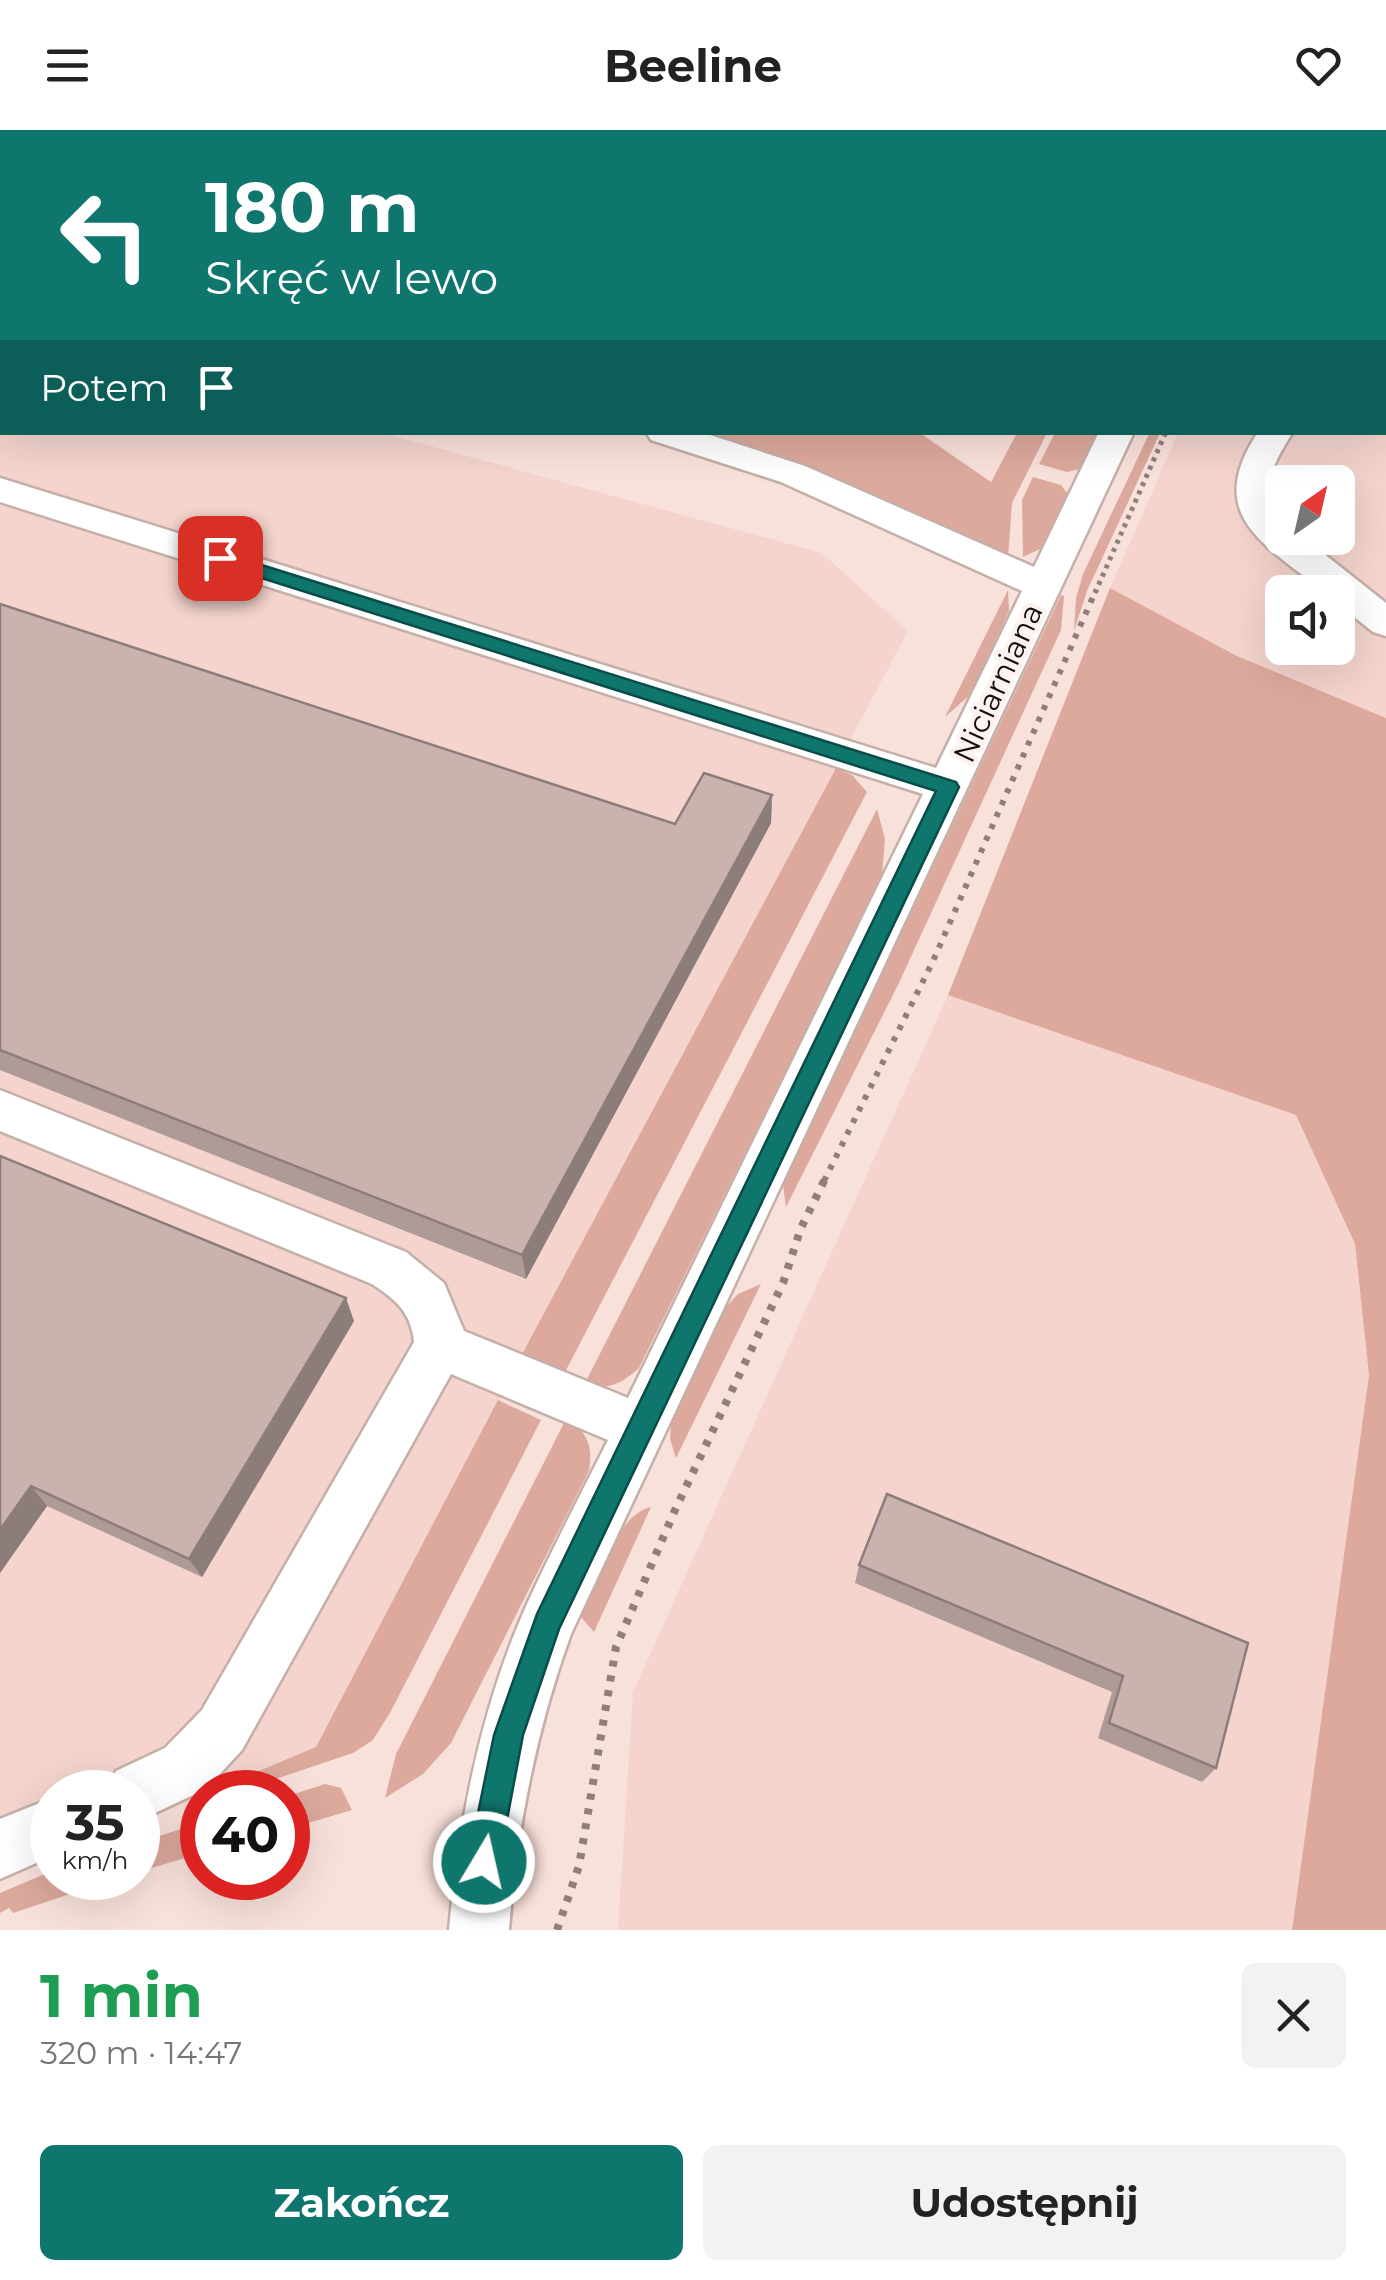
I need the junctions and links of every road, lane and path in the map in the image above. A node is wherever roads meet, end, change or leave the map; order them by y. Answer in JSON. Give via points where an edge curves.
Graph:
{"nodes":[{"id":1,"x":672,"y":435,"type":"edge"},
{"id":2,"x":1116,"y":435,"type":"edge"},
{"id":3,"x":1165,"y":435,"type":"edge"},
{"id":4,"x":1274,"y":435,"type":"edge"},
{"id":5,"x":0,"y":490,"type":"edge"},
{"id":6,"x":1044,"y":586,"type":"junction"},
{"id":7,"x":1386,"y":622,"type":"edge"},
{"id":8,"x":948,"y":787,"type":"junction"},
{"id":9,"x":0,"y":1110,"type":"edge"},
{"id":10,"x":440,"y":1345,"type":"junction"},
{"id":11,"x":640,"y":1428,"type":"junction"},
{"id":12,"x":160,"y":1783,"type":"edge"},
{"id":13,"x":30,"y":1836,"type":"edge"},
{"id":14,"x":0,"y":1849,"type":"edge"},
{"id":15,"x":479,"y":1930,"type":"edge"},
{"id":16,"x":557,"y":1930,"type":"edge"}],
"edges":[{"from":1,"to":6,"type":"street","via":[[792,474]]},
{"from":2,"to":6,"type":"street","name":"Niciarniana"},
{"from":3,"to":16,"type":"path","via":[[941,943],[801,1228],[783,1282],[616,1646],[579,1866]]},
{"from":4,"to":7,"type":"street","via":[[1251,474],[1266,526]]},
{"from":5,"to":8,"type":"street"},
{"from":6,"to":8,"type":"street","name":"Niciarniana"},
{"from":8,"to":11,"type":"street","name":"Niciarniana"},
{"from":9,"to":10,"type":"street","via":[[390,1268],[417,1287],[438,1315]]},
{"from":10,"to":11,"type":"street"},
{"from":10,"to":12,"type":"street","via":[[222,1730],[202,1759]]},
{"from":11,"to":15,"type":"street","name":"Niciarniana","via":[[528,1672],[494,1796]]},
{"from":13,"to":14,"type":"street"}]}
